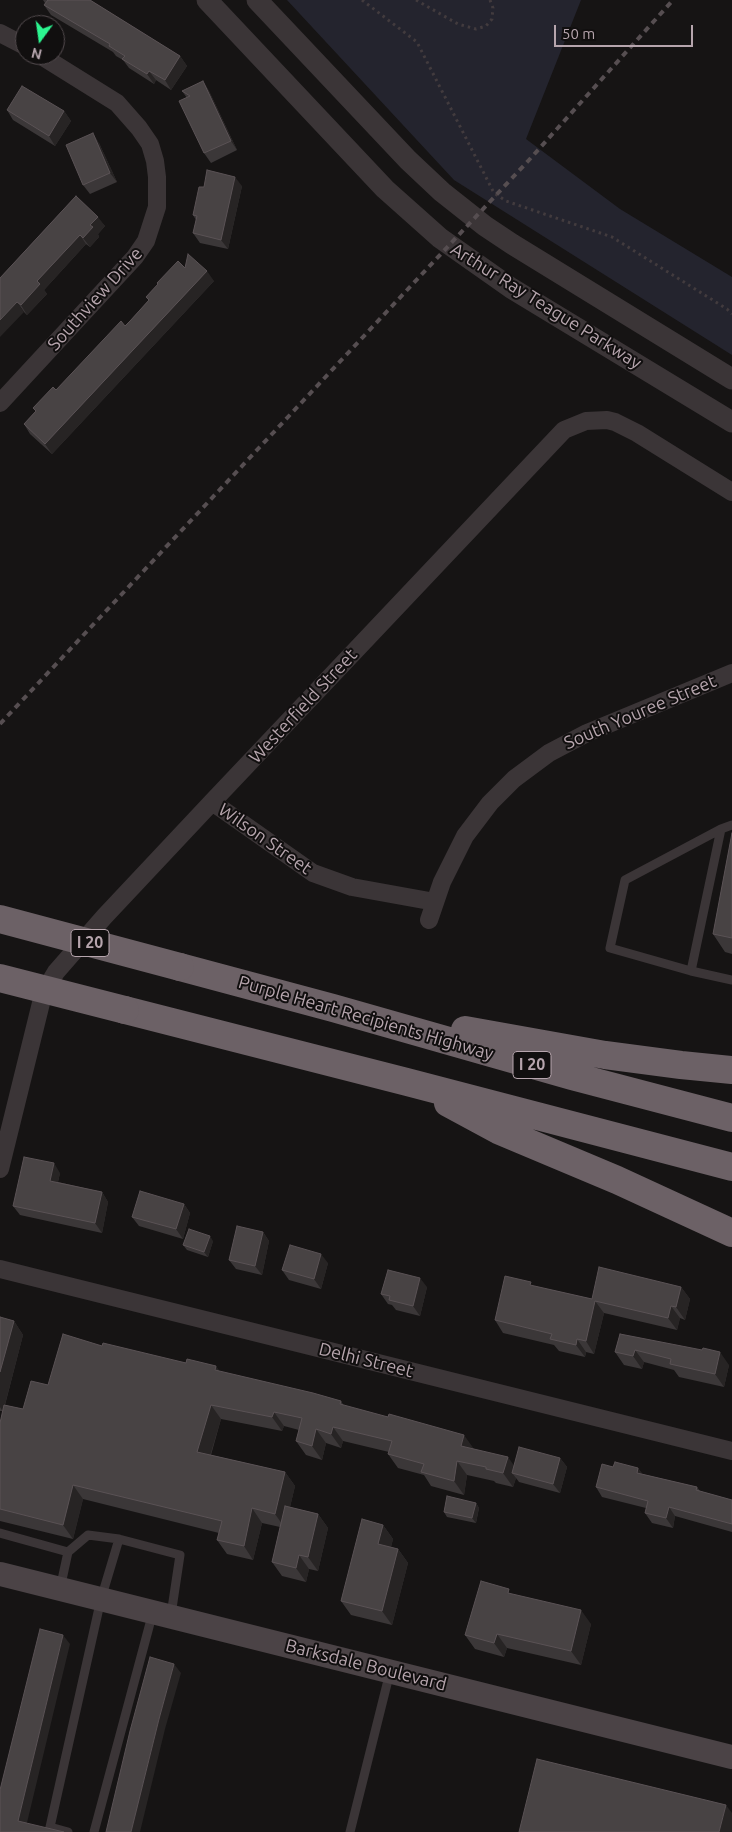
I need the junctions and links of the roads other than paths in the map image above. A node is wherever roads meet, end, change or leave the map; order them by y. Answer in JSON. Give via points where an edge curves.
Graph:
{"nodes":[{"id":1,"x":207,"y":0,"type":"edge"},
{"id":2,"x":257,"y":0,"type":"edge"},
{"id":3,"x":0,"y":33,"type":"edge"},
{"id":4,"x":15,"y":41,"type":"edge"},
{"id":5,"x":56,"y":65,"type":"edge"},
{"id":6,"x":732,"y":378,"type":"edge"},
{"id":7,"x":0,"y":403,"type":"edge"},
{"id":8,"x":732,"y":422,"type":"edge"},
{"id":9,"x":732,"y":492,"type":"edge"},
{"id":10,"x":732,"y":673,"type":"edge"},
{"id":11,"x":212,"y":802,"type":"junction"},
{"id":12,"x":732,"y":825,"type":"edge"},
{"id":13,"x":721,"y":829,"type":"junction"},
{"id":14,"x":435,"y":902,"type":"junction"},
{"id":15,"x":0,"y":919,"type":"edge"},
{"id":16,"x":429,"y":920,"type":"dead end"},
{"id":17,"x":691,"y":971,"type":"junction"},
{"id":18,"x":0,"y":978,"type":"edge"},
{"id":19,"x":732,"y":980,"type":"edge"},
{"id":20,"x":333,"y":1008,"type":"junction"},
{"id":21,"x":732,"y":1070,"type":"edge"},
{"id":22,"x":407,"y":1082,"type":"junction"},
{"id":23,"x":732,"y":1118,"type":"edge"},
{"id":24,"x":732,"y":1167,"type":"edge"},
{"id":25,"x":0,"y":1169,"type":"edge"},
{"id":26,"x":732,"y":1233,"type":"edge"},
{"id":27,"x":0,"y":1269,"type":"edge"},
{"id":28,"x":732,"y":1451,"type":"edge"},
{"id":29,"x":0,"y":1532,"type":"edge"},
{"id":30,"x":119,"y":1539,"type":"junction"},
{"id":31,"x":68,"y":1552,"type":"junction"},
{"id":32,"x":0,"y":1574,"type":"edge"},
{"id":33,"x":60,"y":1589,"type":"junction"},
{"id":34,"x":101,"y":1599,"type":"junction"},
{"id":35,"x":162,"y":1614,"type":"junction"},
{"id":36,"x":390,"y":1671,"type":"junction"},
{"id":37,"x":732,"y":1757,"type":"edge"},
{"id":38,"x":68,"y":1832,"type":"edge"},
{"id":39,"x":94,"y":1832,"type":"edge"},
{"id":40,"x":350,"y":1832,"type":"edge"}],
"edges":[{"from":1,"to":8,"type":"street","name":"Arthur Ray Teague Parkway","via":[[385,189],[440,238],[511,288]]},
{"from":2,"to":6,"type":"street","name":"Arthur Ray Teague Parkway","via":[[408,160],[448,197],[512,244]]},
{"from":3,"to":4,"type":"street"},
{"from":5,"to":7,"type":"street","name":"Southview Drive","via":[[117,103],[139,128],[150,144],[155,161],[157,207],[146,240],[136,257]]},
{"from":9,"to":11,"type":"street","name":"Westerfield Street","via":[[637,432],[615,422],[586,421],[564,430]]},
{"from":10,"to":14,"type":"street","name":"South Youree Street","via":[[592,730],[531,766],[498,795],[470,828],[450,864]]},
{"from":11,"to":14,"type":"street","name":"Wilson Street","via":[[313,873],[352,887]]},
{"from":11,"to":25,"type":"street","name":"Westerfield Street","via":[[104,917],[51,979]]},
{"from":12,"to":13,"type":"lane"},
{"from":13,"to":17,"type":"lane"},
{"from":13,"to":17,"type":"lane","via":[[625,880],[610,948]]},
{"from":14,"to":16,"type":"street","name":"South Youree Street"},
{"from":15,"to":20,"type":"highway","name":"Purple Heart Recipients Highway","number":"I 20","bridge":true},
{"from":17,"to":19,"type":"lane"},
{"from":18,"to":22,"type":"highway","bridge":true},
{"from":20,"to":21,"type":"highway","via":[[605,1054]]},
{"from":20,"to":23,"type":"highway","name":"Purple Heart Recipients Highway","number":"I 20"},
{"from":22,"to":24,"type":"highway"},
{"from":22,"to":26,"type":"highway","via":[[498,1130]]},
{"from":27,"to":28,"type":"street","name":"Delhi Street"},
{"from":29,"to":31,"type":"lane"},
{"from":30,"to":31,"type":"lane","via":[[88,1535]]},
{"from":30,"to":34,"type":"lane"},
{"from":30,"to":35,"type":"lane","via":[[180,1555]]},
{"from":31,"to":33,"type":"lane"},
{"from":32,"to":33,"type":"main road","name":"Barksdale Boulevard"},
{"from":33,"to":34,"type":"main road","name":"Barksdale Boulevard"},
{"from":34,"to":35,"type":"main road","name":"Barksdale Boulevard"},
{"from":34,"to":38,"type":"lane","via":[[50,1827]]},
{"from":35,"to":36,"type":"main road","name":"Barksdale Boulevard"},
{"from":35,"to":39,"type":"lane"},
{"from":36,"to":37,"type":"main road","name":"Barksdale Boulevard"},
{"from":36,"to":40,"type":"lane"}]}
